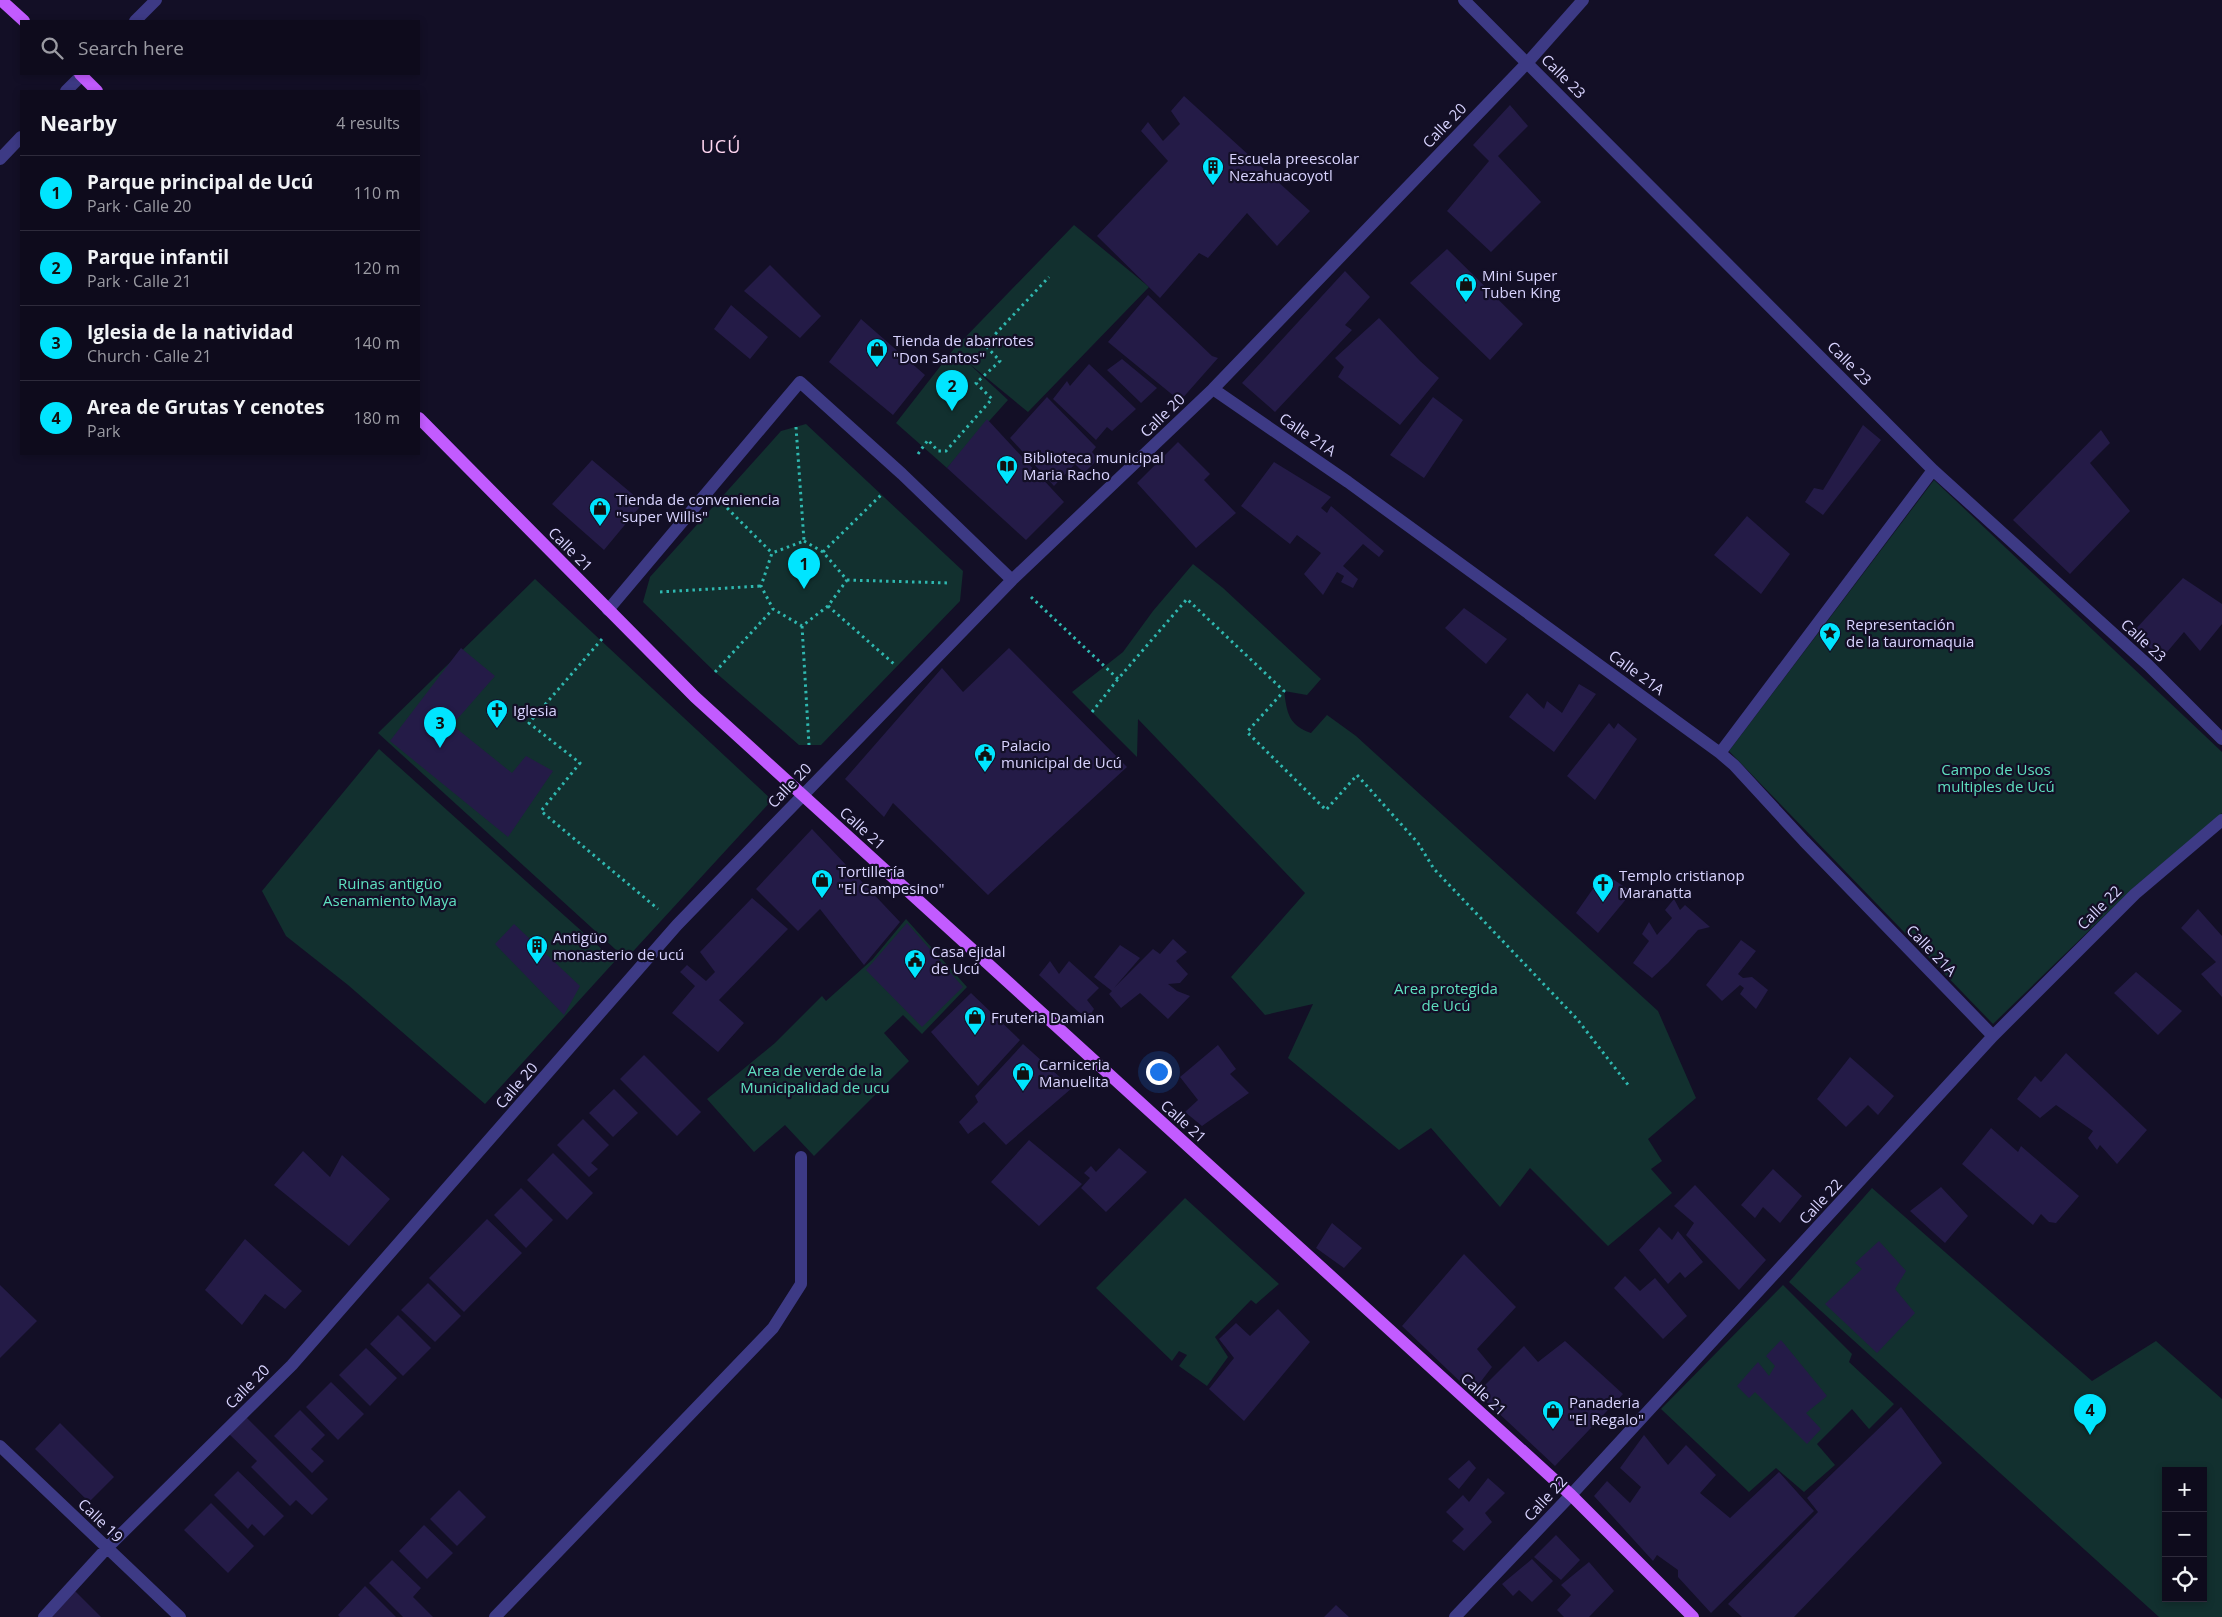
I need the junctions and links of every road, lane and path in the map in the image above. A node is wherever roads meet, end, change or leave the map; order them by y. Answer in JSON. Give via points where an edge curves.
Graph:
{"nodes":[{"id":1,"x":1,"y":0,"type":"edge"},
{"id":2,"x":156,"y":0,"type":"edge"},
{"id":3,"x":1464,"y":0,"type":"edge"},
{"id":4,"x":1583,"y":0,"type":"edge"},
{"id":5,"x":23,"y":20,"type":"edge"},
{"id":6,"x":136,"y":20,"type":"edge"},
{"id":7,"x":1528,"y":62,"type":"junction"},
{"id":8,"x":81,"y":75,"type":"edge"},
{"id":9,"x":83,"y":75,"type":"edge"},
{"id":10,"x":67,"y":90,"type":"edge"},
{"id":11,"x":96,"y":90,"type":"edge"},
{"id":12,"x":20,"y":138,"type":"edge"},
{"id":13,"x":0,"y":159,"type":"edge"},
{"id":14,"x":1049,"y":277,"type":"dead end"},
{"id":15,"x":1213,"y":389,"type":"junction"},
{"id":16,"x":420,"y":419,"type":"edge"},
{"id":17,"x":796,"y":427,"type":"dead end"},
{"id":18,"x":1933,"y":470,"type":"junction"},
{"id":19,"x":902,"y":474,"type":"junction"},
{"id":20,"x":881,"y":494,"type":"dead end"},
{"id":21,"x":725,"y":506,"type":"dead end"},
{"id":22,"x":804,"y":541,"type":"junction"},
{"id":23,"x":823,"y":552,"type":"junction"},
{"id":24,"x":772,"y":553,"type":"junction"},
{"id":25,"x":847,"y":580,"type":"junction"},
{"id":26,"x":1012,"y":580,"type":"junction"},
{"id":27,"x":950,"y":583,"type":"dead end"},
{"id":28,"x":761,"y":586,"type":"junction"},
{"id":29,"x":660,"y":592,"type":"dead end"},
{"id":30,"x":828,"y":606,"type":"junction"},
{"id":31,"x":772,"y":609,"type":"junction"},
{"id":32,"x":608,"y":610,"type":"junction"},
{"id":33,"x":619,"y":620,"type":"junction"},
{"id":34,"x":802,"y":626,"type":"junction"},
{"id":35,"x":896,"y":666,"type":"dead end"},
{"id":36,"x":715,"y":672,"type":"dead end"},
{"id":37,"x":1118,"y":679,"type":"junction"},
{"id":38,"x":1092,"y":712,"type":"dead end"},
{"id":39,"x":2222,"y":739,"type":"edge"},
{"id":40,"x":809,"y":745,"type":"dead end"},
{"id":41,"x":1720,"y":753,"type":"junction"},
{"id":42,"x":802,"y":795,"type":"junction"},
{"id":43,"x":2222,"y":820,"type":"edge"},
{"id":44,"x":677,"y":925,"type":"junction"},
{"id":45,"x":1994,"y":1036,"type":"junction"},
{"id":46,"x":1629,"y":1086,"type":"dead end"},
{"id":47,"x":801,"y":1157,"type":"dead end"},
{"id":48,"x":0,"y":1446,"type":"edge"},
{"id":49,"x":1571,"y":1495,"type":"junction"},
{"id":50,"x":107,"y":1548,"type":"junction"},
{"id":51,"x":44,"y":1617,"type":"edge"},
{"id":52,"x":180,"y":1617,"type":"edge"},
{"id":53,"x":495,"y":1617,"type":"edge"},
{"id":54,"x":1455,"y":1617,"type":"edge"},
{"id":55,"x":1694,"y":1617,"type":"edge"}],
"edges":[{"from":1,"to":5,"type":"main road"},
{"from":2,"to":6,"type":"street"},
{"from":3,"to":7,"type":"street","name":"Calle 23"},
{"from":4,"to":7,"type":"street","name":"Calle 20"},
{"from":7,"to":15,"type":"street","name":"Calle 20"},
{"from":7,"to":18,"type":"street","name":"Calle 23"},
{"from":8,"to":10,"type":"street"},
{"from":9,"to":11,"type":"main road"},
{"from":12,"to":13,"type":"street"},
{"from":14,"to":19,"type":"path","via":[[985,345],[1000,361],[976,383],[992,399],[946,451],[938,451],[928,440]]},
{"from":15,"to":26,"type":"street","name":"Calle 20"},
{"from":15,"to":41,"type":"street","name":"Calle 21A","via":[[1348,482]]},
{"from":16,"to":32,"type":"main road","name":"Calle 21"},
{"from":17,"to":22,"type":"path"},
{"from":18,"to":39,"type":"street","name":"Calle 23","via":[[2148,665]]},
{"from":18,"to":41,"type":"street"},
{"from":19,"to":26,"type":"street"},
{"from":19,"to":32,"type":"street","via":[[800,382]]},
{"from":20,"to":23,"type":"path"},
{"from":21,"to":24,"type":"path"},
{"from":22,"to":23,"type":"path"},
{"from":22,"to":24,"type":"path"},
{"from":23,"to":25,"type":"path"},
{"from":24,"to":28,"type":"path"},
{"from":25,"to":27,"type":"path"},
{"from":25,"to":30,"type":"path"},
{"from":26,"to":37,"type":"path"},
{"from":26,"to":42,"type":"street","name":"Calle 20"},
{"from":28,"to":29,"type":"path"},
{"from":28,"to":31,"type":"path"},
{"from":30,"to":34,"type":"path"},
{"from":30,"to":35,"type":"path"},
{"from":31,"to":34,"type":"path"},
{"from":31,"to":36,"type":"path"},
{"from":32,"to":33,"type":"main road","name":"Calle 21"},
{"from":33,"to":42,"type":"main road","name":"Calle 21","via":[[695,697]]},
{"from":33,"to":44,"type":"path","via":[[529,723],[580,763],[541,811]]},
{"from":34,"to":40,"type":"path"},
{"from":37,"to":38,"type":"path"},
{"from":37,"to":46,"type":"path","via":[[1186,599],[1284,691],[1247,732],[1326,810],[1357,774],[1418,843],[1434,869],[1577,1019]]},
{"from":41,"to":45,"type":"street","name":"Calle 21A"},
{"from":42,"to":44,"type":"street","name":"Calle 20"},
{"from":42,"to":49,"type":"main road","name":"Calle 21"},
{"from":43,"to":45,"type":"street","name":"Calle 22","via":[[2135,894]]},
{"from":44,"to":50,"type":"street","name":"Calle 20","via":[[292,1365]]},
{"from":45,"to":49,"type":"street","name":"Calle 22"},
{"from":47,"to":53,"type":"street","via":[[801,1284],[773,1328]]},
{"from":48,"to":50,"type":"street","name":"Calle 19"},
{"from":49,"to":54,"type":"street","name":"Calle 22"},
{"from":49,"to":55,"type":"main road","name":"Calle 21"},
{"from":50,"to":51,"type":"street","name":"Calle 20"},
{"from":50,"to":52,"type":"street","name":"Calle 19"}]}
